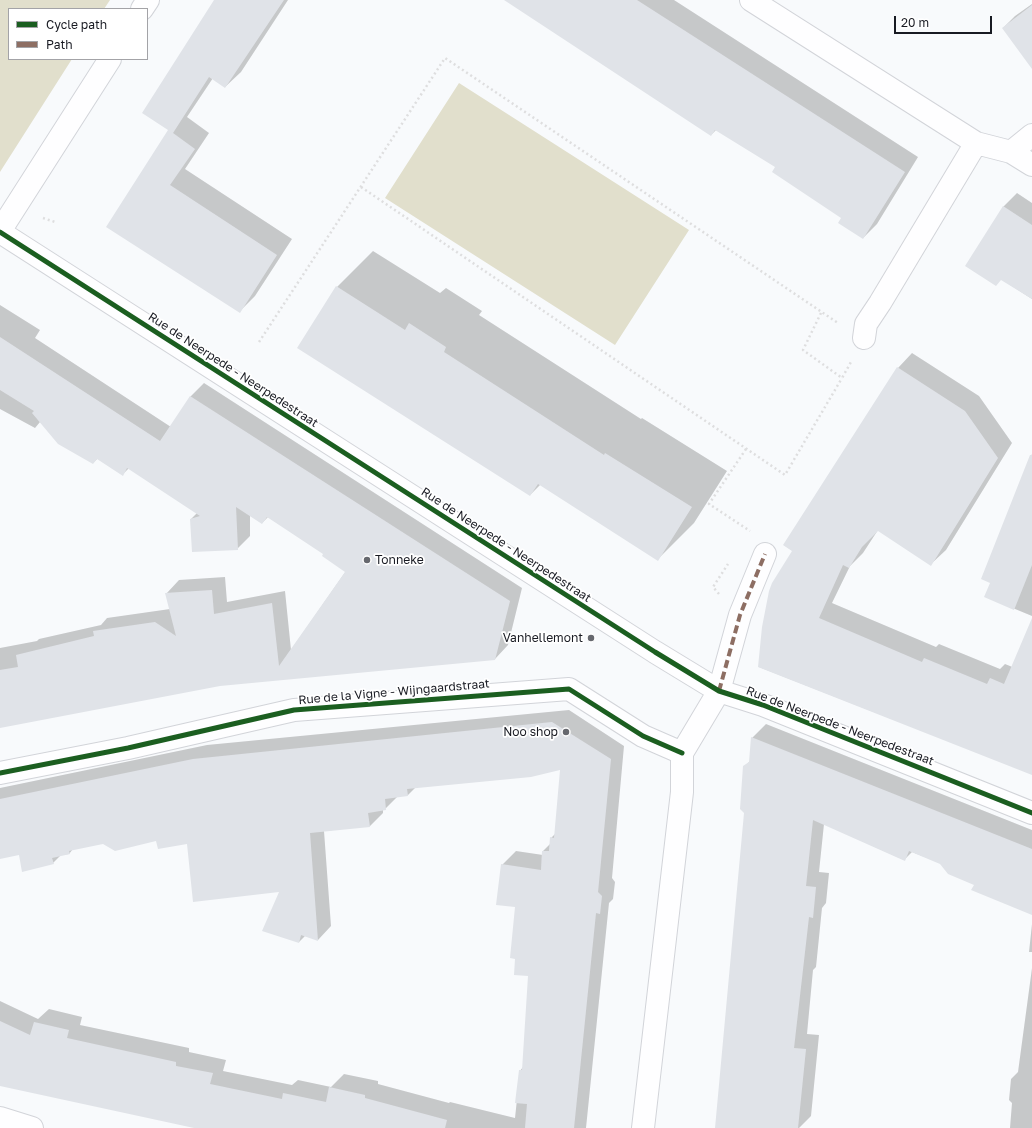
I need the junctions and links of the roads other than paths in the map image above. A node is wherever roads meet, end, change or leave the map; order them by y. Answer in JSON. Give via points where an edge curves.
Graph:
{"nodes":[{"id":1,"x":751,"y":0,"type":"edge"},
{"id":2,"x":109,"y":60,"type":"edge"},
{"id":3,"x":1032,"y":135,"type":"edge"},
{"id":4,"x":976,"y":143,"type":"junction"},
{"id":5,"x":1011,"y":152,"type":"junction"},
{"id":6,"x":1032,"y":165,"type":"edge"},
{"id":7,"x":0,"y":232,"type":"edge"},
{"id":8,"x":864,"y":338,"type":"road end"},
{"id":9,"x":765,"y":554,"type":"dead end"},
{"id":10,"x":719,"y":691,"type":"junction"},
{"id":11,"x":682,"y":753,"type":"junction"},
{"id":12,"x":0,"y":772,"type":"edge"},
{"id":13,"x":1032,"y":813,"type":"edge"},
{"id":14,"x":0,"y":1118,"type":"edge"},
{"id":15,"x":32,"y":1128,"type":"edge"},
{"id":16,"x":643,"y":1128,"type":"edge"}],
"edges":[{"from":1,"to":4,"type":"street"},
{"from":2,"to":7,"type":"street"},
{"from":3,"to":5,"type":"street"},
{"from":4,"to":5,"type":"street"},
{"from":4,"to":8,"type":"street","via":[[866,324]]},
{"from":5,"to":6,"type":"street"},
{"from":7,"to":10,"type":"street","name":"Rue de Neerpede - Neerpedestraat","via":[[582,606]]},
{"from":9,"to":10,"type":"street","via":[[740,615]]},
{"from":10,"to":11,"type":"street"},
{"from":10,"to":13,"type":"street","name":"Rue de Neerpede - Neerpedestraat","via":[[763,705]]},
{"from":11,"to":12,"type":"street","name":"Rue de la Vigne - Wijngaardstraat","via":[[643,736],[569,689],[294,710],[128,748]]},
{"from":11,"to":16,"type":"street","via":[[682,792]]},
{"from":14,"to":15,"type":"street"}]}
